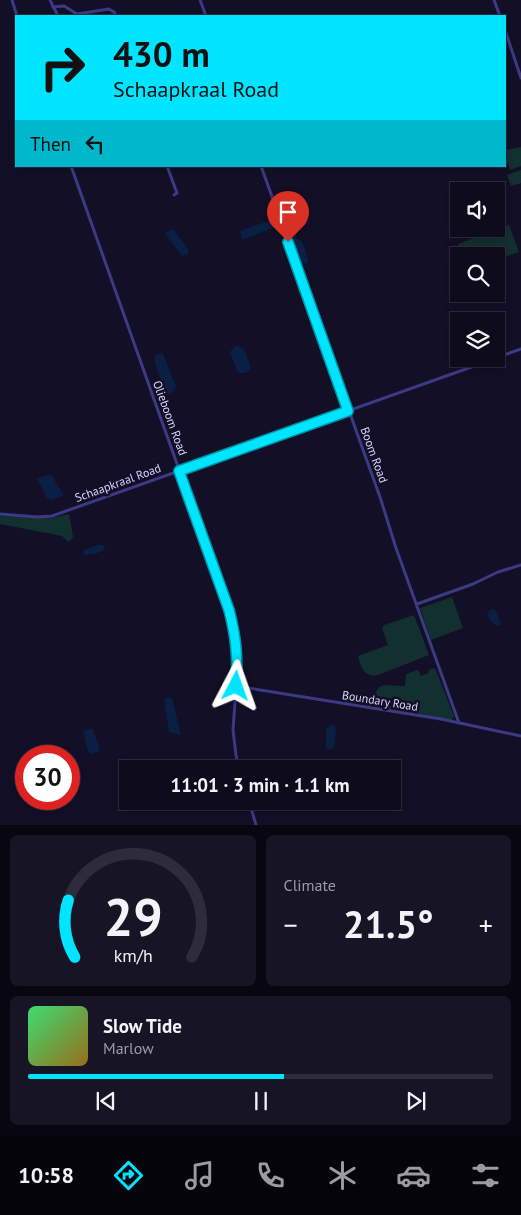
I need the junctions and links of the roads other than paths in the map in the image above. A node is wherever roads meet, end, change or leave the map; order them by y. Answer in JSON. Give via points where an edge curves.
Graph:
{"nodes":[{"id":1,"x":12,"y":0,"type":"edge"},
{"id":2,"x":50,"y":0,"type":"edge"},
{"id":3,"x":200,"y":0,"type":"edge"},
{"id":4,"x":494,"y":0,"type":"edge"},
{"id":5,"x":53,"y":7,"type":"junction"},
{"id":6,"x":17,"y":15,"type":"edge"},
{"id":7,"x":57,"y":15,"type":"edge"},
{"id":8,"x":116,"y":15,"type":"edge"},
{"id":9,"x":206,"y":15,"type":"edge"},
{"id":10,"x":500,"y":15,"type":"edge"},
{"id":11,"x":506,"y":33,"type":"edge"},
{"id":12,"x":521,"y":78,"type":"edge"},
{"id":13,"x":71,"y":167,"type":"edge"},
{"id":14,"x":167,"y":167,"type":"edge"},
{"id":15,"x":261,"y":167,"type":"edge"},
{"id":16,"x":174,"y":195,"type":"dead end"},
{"id":17,"x":521,"y":349,"type":"edge"},
{"id":18,"x":505,"y":355,"type":"edge"},
{"id":19,"x":470,"y":367,"type":"edge"},
{"id":20,"x":348,"y":411,"type":"junction"},
{"id":21,"x":179,"y":471,"type":"junction"},
{"id":22,"x":0,"y":514,"type":"edge"},
{"id":23,"x":521,"y":564,"type":"edge"},
{"id":24,"x":417,"y":604,"type":"junction"},
{"id":25,"x":236,"y":686,"type":"junction"},
{"id":26,"x":459,"y":723,"type":"junction"},
{"id":27,"x":521,"y":736,"type":"edge"},
{"id":28,"x":237,"y":760,"type":"edge"},
{"id":29,"x":252,"y":810,"type":"edge"},
{"id":30,"x":256,"y":825,"type":"edge"}],
"edges":[{"from":1,"to":6,"type":"street"},
{"from":2,"to":5,"type":"street"},
{"from":3,"to":9,"type":"street"},
{"from":4,"to":10,"type":"street"},
{"from":5,"to":7,"type":"street"},
{"from":5,"to":8,"type":"street","via":[[65,6],[77,14],[109,9]]},
{"from":11,"to":12,"type":"street"},
{"from":13,"to":21,"type":"street","name":"Olieboom Road"},
{"from":14,"to":16,"type":"street","via":[[177,193]]},
{"from":15,"to":20,"type":"street","name":"Boom Road"},
{"from":17,"to":18,"type":"street","name":"Schaapkraal Road"},
{"from":19,"to":20,"type":"street","name":"Schaapkraal Road"},
{"from":20,"to":21,"type":"street","name":"Schaapkraal Road"},
{"from":20,"to":24,"type":"street","name":"Boom Road"},
{"from":21,"to":22,"type":"street","name":"Schaapkraal Road","via":[[52,516]]},
{"from":21,"to":25,"type":"street","name":"Olieboom Road","via":[[229,610],[238,660]]},
{"from":23,"to":24,"type":"street"},
{"from":24,"to":26,"type":"street","name":"Boom Road"},
{"from":25,"to":26,"type":"street","name":"Boundary Road"},
{"from":25,"to":28,"type":"street","name":"Olieboom Road","via":[[233,730]]},
{"from":26,"to":27,"type":"street","name":"Boundary Road"},
{"from":29,"to":30,"type":"street"}]}
